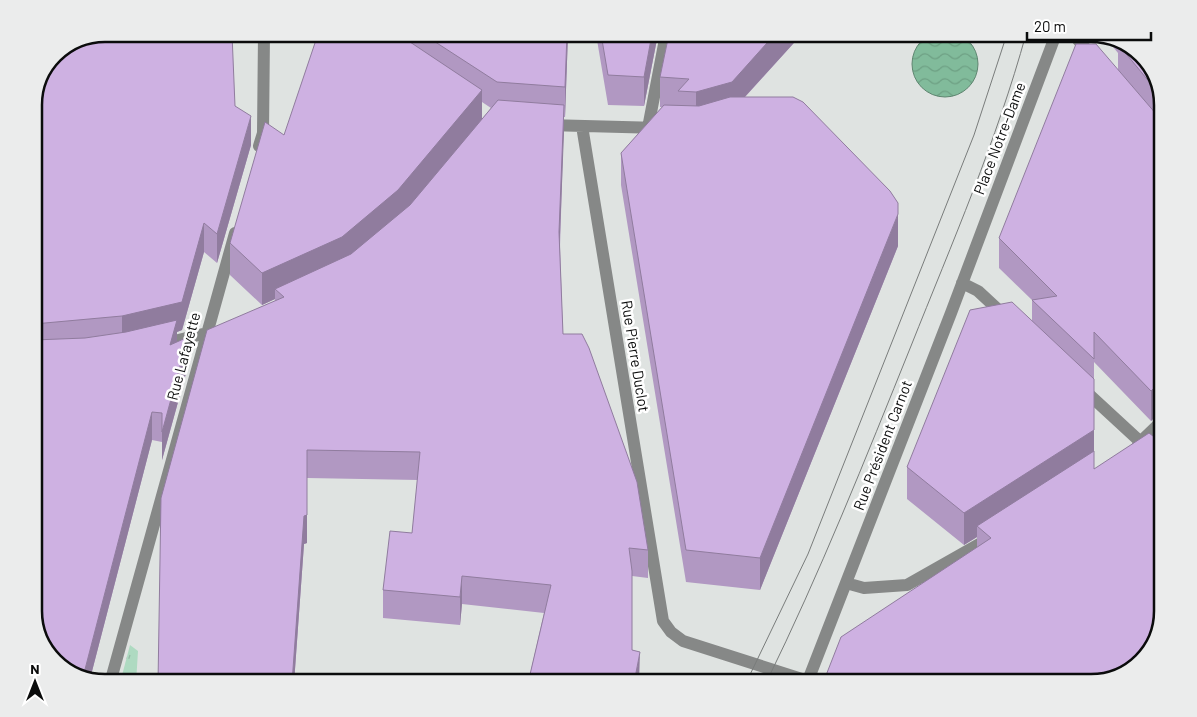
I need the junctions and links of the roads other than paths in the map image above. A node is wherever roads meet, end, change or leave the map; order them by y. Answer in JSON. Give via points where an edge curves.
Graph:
{"nodes":[{"id":1,"x":264,"y":42,"type":"edge"},
{"id":2,"x":664,"y":42,"type":"edge"},
{"id":3,"x":1053,"y":42,"type":"edge"},
{"id":4,"x":1080,"y":42,"type":"edge"},
{"id":5,"x":1098,"y":64,"type":"edge"},
{"id":6,"x":536,"y":124,"type":"edge"},
{"id":7,"x":582,"y":126,"type":"junction"},
{"id":8,"x":648,"y":128,"type":"junction"},
{"id":9,"x":677,"y":129,"type":"edge"},
{"id":10,"x":256,"y":158,"type":"edge"},
{"id":11,"x":238,"y":221,"type":"edge"},
{"id":12,"x":973,"y":253,"type":"joint"},
{"id":13,"x":962,"y":283,"type":"junction"},
{"id":14,"x":1013,"y":324,"type":"edge"},
{"id":15,"x":224,"y":327,"type":"edge"},
{"id":16,"x":205,"y":334,"type":"junction"},
{"id":17,"x":151,"y":346,"type":"edge"},
{"id":18,"x":1070,"y":377,"type":"edge"},
{"id":19,"x":1154,"y":429,"type":"edge"},
{"id":20,"x":1141,"y":442,"type":"junction"},
{"id":21,"x":1124,"y":453,"type":"edge"},
{"id":22,"x":1152,"y":454,"type":"edge"},
{"id":23,"x":999,"y":532,"type":"edge"},
{"id":24,"x":846,"y":583,"type":"junction"},
{"id":25,"x":112,"y":674,"type":"edge"},
{"id":26,"x":783,"y":674,"type":"edge"},
{"id":27,"x":811,"y":674,"type":"edge"}],
"edges":[{"from":1,"to":10,"type":"street","via":[[263,133]]},
{"from":2,"to":8,"type":"street"},
{"from":3,"to":12,"type":"street","name":"Place Notre-Dame"},
{"from":4,"to":5,"type":"street"},
{"from":6,"to":7,"type":"street"},
{"from":7,"to":8,"type":"street"},
{"from":7,"to":26,"type":"street","name":"Rue Pierre Duclot","via":[[663,620],[682,641]]},
{"from":8,"to":9,"type":"street"},
{"from":11,"to":16,"type":"street","name":"Rue Lafayette"},
{"from":12,"to":13,"type":"street","name":"Rue Président Carnot"},
{"from":13,"to":14,"type":"street","via":[[978,291]]},
{"from":13,"to":24,"type":"street","name":"Rue Président Carnot"},
{"from":15,"to":16,"type":"street"},
{"from":16,"to":17,"type":"street"},
{"from":16,"to":25,"type":"street","name":"Rue Lafayette"},
{"from":18,"to":20,"type":"street"},
{"from":19,"to":20,"type":"street"},
{"from":20,"to":21,"type":"street"},
{"from":20,"to":22,"type":"street"},
{"from":23,"to":24,"type":"street","via":[[908,585],[864,588]]},
{"from":24,"to":27,"type":"street","name":"Rue Président Carnot"}]}
